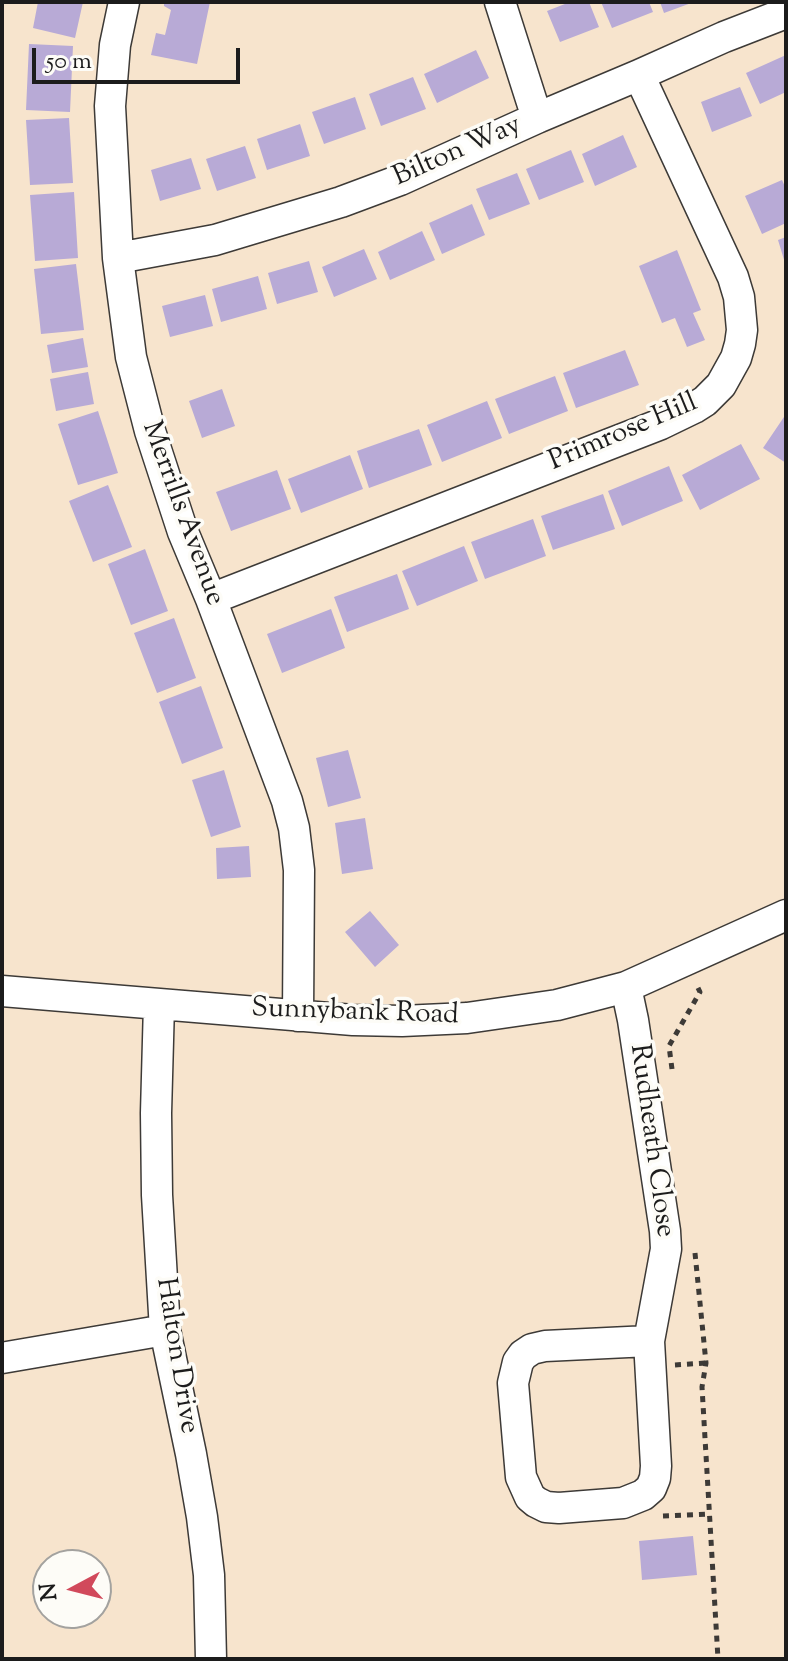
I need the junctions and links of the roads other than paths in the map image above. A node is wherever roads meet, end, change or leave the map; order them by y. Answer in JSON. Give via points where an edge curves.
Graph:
{"nodes":[{"id":1,"x":124,"y":2,"type":"edge"},
{"id":2,"x":500,"y":2,"type":"edge"},
{"id":3,"x":786,"y":13,"type":"edge"},
{"id":4,"x":639,"y":75,"type":"junction"},
{"id":5,"x":537,"y":118,"type":"junction"},
{"id":6,"x":118,"y":258,"type":"junction"},
{"id":7,"x":211,"y":599,"type":"junction"},
{"id":8,"x":786,"y":915,"type":"edge"},
{"id":9,"x":626,"y":987,"type":"junction"},
{"id":10,"x":2,"y":991,"type":"edge"},
{"id":11,"x":159,"y":1004,"type":"junction"},
{"id":12,"x":298,"y":1016,"type":"junction"},
{"id":13,"x":165,"y":1330,"type":"junction"},
{"id":14,"x":649,"y":1341,"type":"junction"},
{"id":15,"x":2,"y":1358,"type":"edge"},
{"id":16,"x":211,"y":1659,"type":"edge"}],
"edges":[{"from":1,"to":6,"type":"street","name":"Merrills Avenue","via":[[110,106]]},
{"from":2,"to":5,"type":"street"},
{"from":3,"to":4,"type":"street","name":"Bilton Way"},
{"from":4,"to":5,"type":"street","name":"Bilton Way"},
{"from":4,"to":7,"type":"street","name":"Primrose Hill","via":[[739,297],[740,344],[721,385],[705,401],[661,424]]},
{"from":5,"to":6,"type":"street","name":"Bilton Way","via":[[341,202],[215,240]]},
{"from":6,"to":7,"type":"street","name":"Merrills Avenue","via":[[139,394],[183,532]]},
{"from":7,"to":12,"type":"street","name":"Merrills Avenue","via":[[294,828],[299,870]]},
{"from":8,"to":9,"type":"street","name":"Sunnybank Road"},
{"from":9,"to":12,"type":"street","name":"Sunnybank Road","via":[[557,1005],[467,1018],[378,1021]]},
{"from":9,"to":14,"type":"street","name":"Rudheath Close","via":[[665,1231]]},
{"from":10,"to":11,"type":"street","name":"Sunnybank Road"},
{"from":11,"to":12,"type":"street","name":"Sunnybank Road"},
{"from":11,"to":13,"type":"street","name":"Halton Drive","via":[[157,1182]]},
{"from":13,"to":15,"type":"street"},
{"from":13,"to":16,"type":"street","name":"Halton Drive","via":[[202,1517]]},
{"from":14,"to":14,"type":"street","name":"Rudheath Close","via":[[656,1466],[651,1488],[623,1503],[559,1508],[536,1502],[521,1477],[513,1383],[518,1362],[532,1349],[545,1346]]}]}
